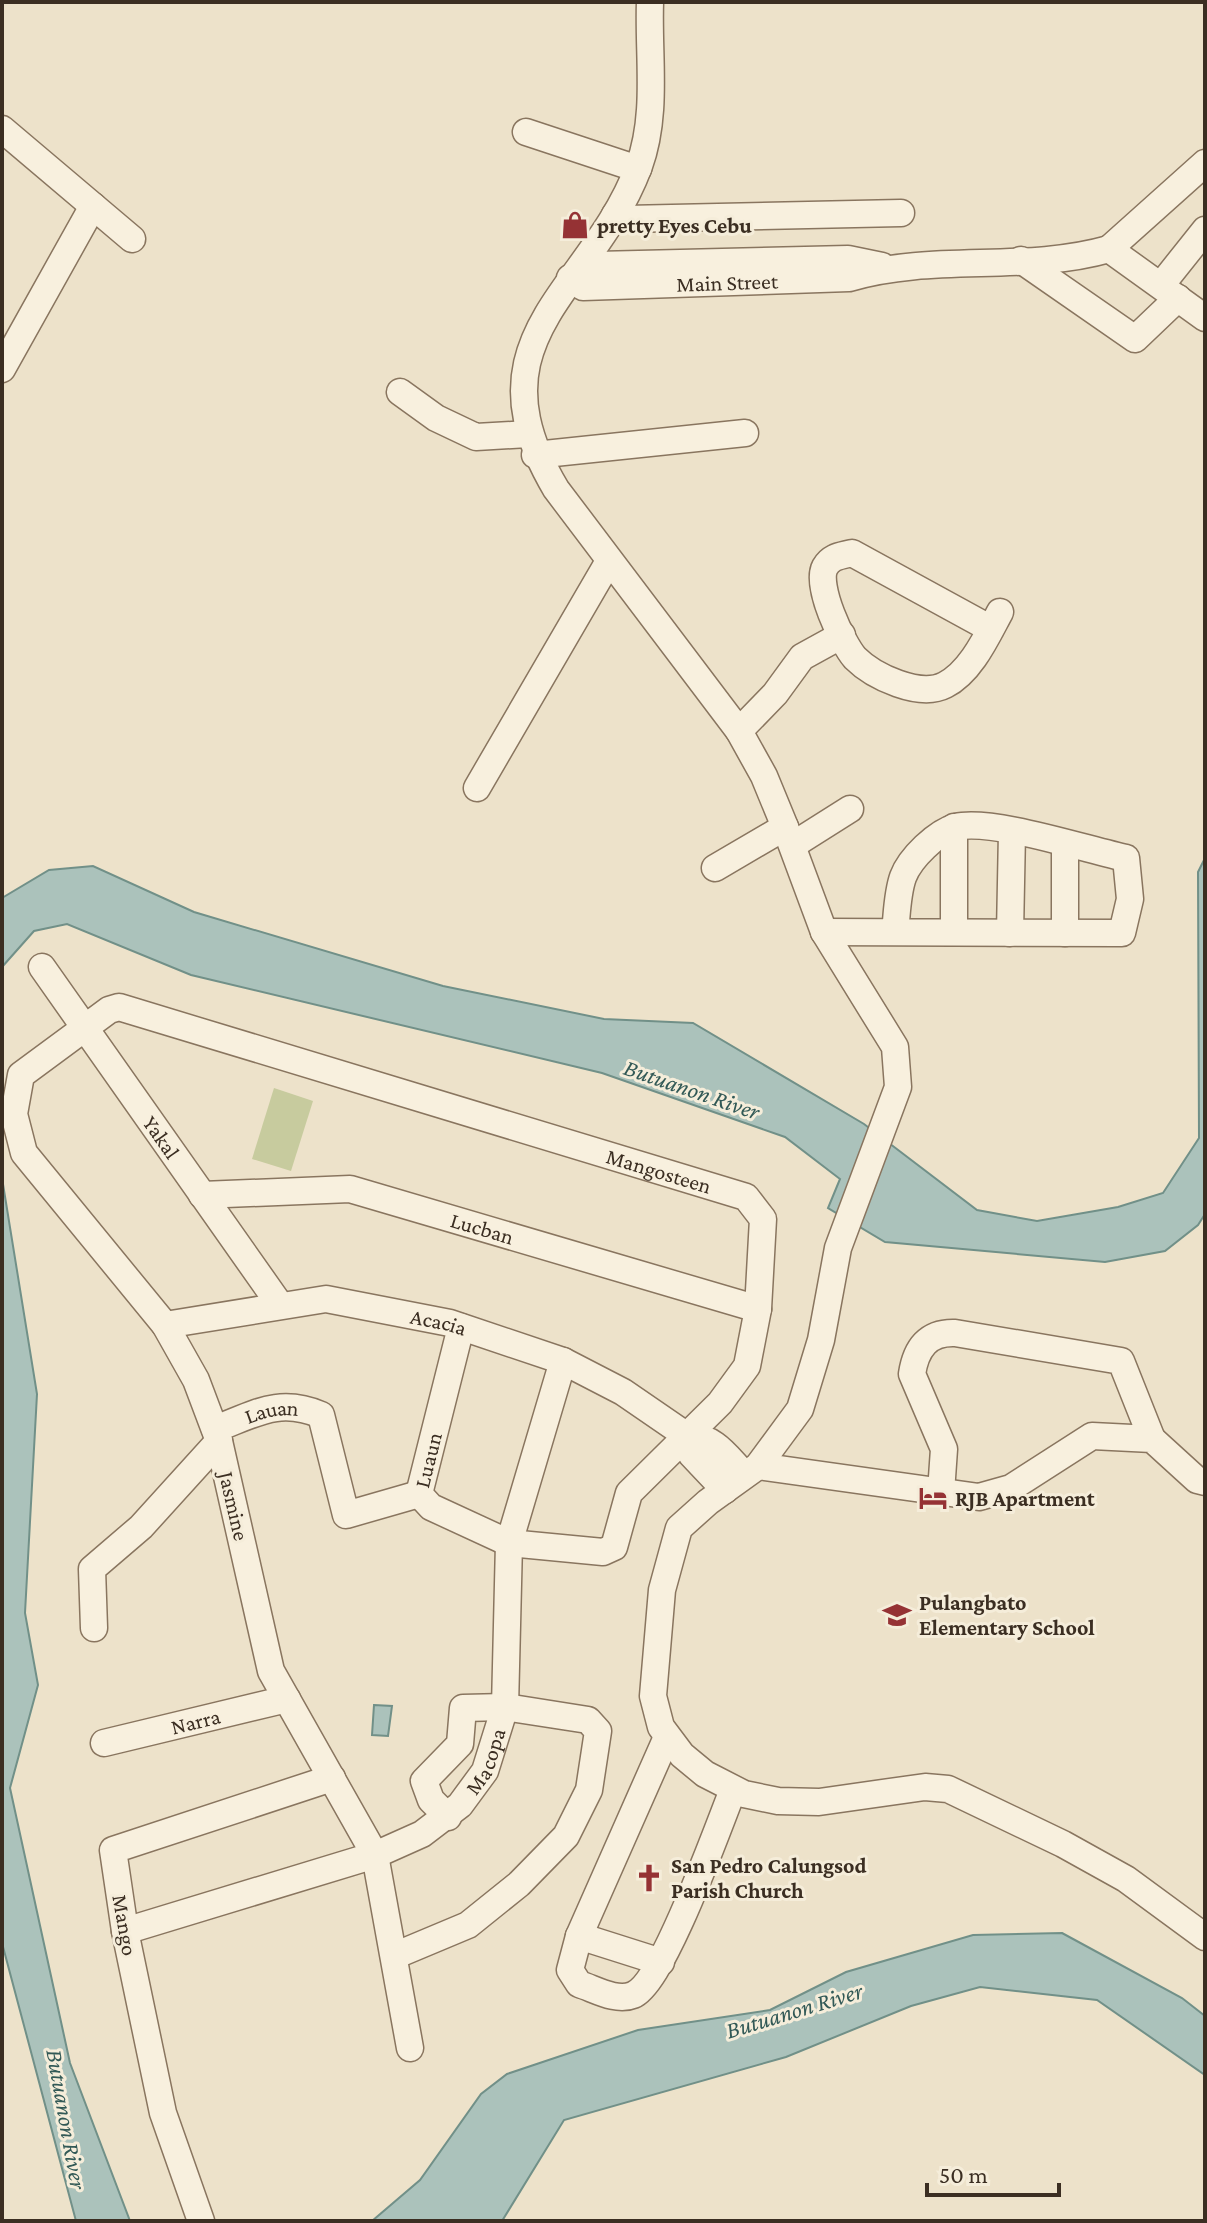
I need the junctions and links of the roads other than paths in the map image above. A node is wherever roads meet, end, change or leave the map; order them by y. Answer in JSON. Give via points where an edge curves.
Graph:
{"nodes":[{"id":1,"x":650,"y":2,"type":"edge"},
{"id":2,"x":2,"y":129,"type":"edge"},
{"id":3,"x":526,"y":132,"type":"dead end"},
{"id":4,"x":1205,"y":163,"type":"edge"},
{"id":5,"x":638,"y":169,"type":"junction"},
{"id":6,"x":93,"y":206,"type":"junction"},
{"id":7,"x":901,"y":213,"type":"dead end"},
{"id":8,"x":615,"y":215,"type":"junction"},
{"id":9,"x":1205,"y":230,"type":"edge"},
{"id":10,"x":132,"y":239,"type":"dead end"},
{"id":11,"x":1109,"y":249,"type":"junction"},
{"id":12,"x":1021,"y":260,"type":"junction"},
{"id":13,"x":578,"y":268,"type":"junction"},
{"id":14,"x":1170,"y":291,"type":"junction"},
{"id":15,"x":1205,"y":318,"type":"edge"},
{"id":16,"x":2,"y":369,"type":"edge"},
{"id":17,"x":400,"y":392,"type":"dead end"},
{"id":18,"x":745,"y":433,"type":"dead end"},
{"id":19,"x":532,"y":444,"type":"junction"},
{"id":20,"x":609,"y":561,"type":"junction"},
{"id":21,"x":842,"y":635,"type":"junction"},
{"id":22,"x":739,"y":731,"type":"junction"},
{"id":23,"x":477,"y":788,"type":"dead end"},
{"id":24,"x":850,"y":809,"type":"dead end"},
{"id":25,"x":954,"y":827,"type":"junction"},
{"id":26,"x":1012,"y":832,"type":"junction"},
{"id":27,"x":789,"y":836,"type":"junction"},
{"id":28,"x":1065,"y":844,"type":"junction"},
{"id":29,"x":715,"y":868,"type":"dead end"},
{"id":30,"x":824,"y":932,"type":"junction"},
{"id":31,"x":895,"y":932,"type":"junction"},
{"id":32,"x":954,"y":932,"type":"junction"},
{"id":33,"x":1010,"y":933,"type":"junction"},
{"id":34,"x":1065,"y":933,"type":"junction"},
{"id":35,"x":42,"y":967,"type":"dead end"},
{"id":36,"x":86,"y":1030,"type":"junction"},
{"id":37,"x":202,"y":1195,"type":"junction"},
{"id":38,"x":280,"y":1305,"type":"junction"},
{"id":39,"x":758,"y":1309,"type":"junction"},
{"id":40,"x":165,"y":1325,"type":"junction"},
{"id":41,"x":461,"y":1327,"type":"junction"},
{"id":42,"x":563,"y":1361,"type":"junction"},
{"id":43,"x":217,"y":1435,"type":"junction"},
{"id":44,"x":688,"y":1437,"type":"junction"},
{"id":45,"x":1152,"y":1439,"type":"junction"},
{"id":46,"x":742,"y":1477,"type":"junction"},
{"id":47,"x":1205,"y":1482,"type":"edge"},
{"id":48,"x":941,"y":1492,"type":"junction"},
{"id":49,"x":419,"y":1494,"type":"junction"},
{"id":50,"x":509,"y":1543,"type":"junction"},
{"id":51,"x":94,"y":1628,"type":"dead end"},
{"id":52,"x":287,"y":1699,"type":"junction"},
{"id":53,"x":505,"y":1707,"type":"junction"},
{"id":54,"x":667,"y":1737,"type":"junction"},
{"id":55,"x":104,"y":1743,"type":"dead end"},
{"id":56,"x":460,"y":1744,"type":"junction"},
{"id":57,"x":490,"y":1757,"type":"junction"},
{"id":58,"x":332,"y":1778,"type":"junction"},
{"id":59,"x":733,"y":1790,"type":"junction"},
{"id":60,"x":448,"y":1817,"type":"junction"},
{"id":61,"x":375,"y":1855,"type":"junction"},
{"id":62,"x":125,"y":1931,"type":"junction"},
{"id":63,"x":579,"y":1936,"type":"junction"},
{"id":64,"x":1205,"y":1937,"type":"edge"},
{"id":65,"x":394,"y":1956,"type":"junction"},
{"id":66,"x":661,"y":1962,"type":"junction"},
{"id":67,"x":410,"y":2048,"type":"dead end"},
{"id":68,"x":201,"y":2221,"type":"edge"}],
"edges":[{"from":1,"to":5,"type":"street","via":[[651,104]]},
{"from":2,"to":6,"type":"street"},
{"from":3,"to":5,"type":"street"},
{"from":4,"to":11,"type":"street"},
{"from":5,"to":8,"type":"street"},
{"from":6,"to":10,"type":"street"},
{"from":6,"to":16,"type":"street"},
{"from":7,"to":8,"type":"street","via":[[626,219]]},
{"from":8,"to":13,"type":"street"},
{"from":9,"to":14,"type":"street"},
{"from":11,"to":12,"type":"street","name":"Main Street"},
{"from":11,"to":14,"type":"street"},
{"from":12,"to":13,"type":"street","name":"Main Street","via":[[886,267],[849,278],[583,287]]},
{"from":12,"to":14,"type":"street","via":[[1135,339]]},
{"from":13,"to":19,"type":"street","via":[[533,337],[526,386]]},
{"from":14,"to":15,"type":"street"},
{"from":17,"to":19,"type":"street","via":[[436,418],[476,437]]},
{"from":18,"to":19,"type":"street"},
{"from":19,"to":20,"type":"street"},
{"from":20,"to":22,"type":"street"},
{"from":20,"to":23,"type":"street"},
{"from":21,"to":21,"type":"street","via":[[822,585],[827,563],[852,553],[995,620],[966,668],[947,685],[927,692],[866,666]]},
{"from":21,"to":22,"type":"street","via":[[802,657]]},
{"from":22,"to":27,"type":"street"},
{"from":24,"to":27,"type":"street"},
{"from":25,"to":26,"type":"street"},
{"from":25,"to":31,"type":"street","via":[[906,870]]},
{"from":25,"to":32,"type":"street"},
{"from":26,"to":28,"type":"street"},
{"from":26,"to":33,"type":"street"},
{"from":27,"to":29,"type":"street"},
{"from":27,"to":30,"type":"street"},
{"from":28,"to":34,"type":"street"},
{"from":28,"to":34,"type":"street","via":[[1126,858],[1130,899],[1122,933]]},
{"from":30,"to":31,"type":"street"},
{"from":30,"to":46,"type":"street","via":[[895,1047],[898,1087],[838,1248],[821,1340],[800,1409]]},
{"from":31,"to":32,"type":"street"},
{"from":32,"to":33,"type":"street"},
{"from":33,"to":34,"type":"street"},
{"from":35,"to":36,"type":"street","name":"Yakal"},
{"from":36,"to":37,"type":"street","name":"Yakal"},
{"from":36,"to":39,"type":"street","name":"Mangosteen","via":[[119,1007],[746,1197],[763,1219]]},
{"from":36,"to":40,"type":"street","name":"Jasmine","via":[[21,1075],[14,1114],[24,1153]]},
{"from":37,"to":38,"type":"street","name":"Yakal"},
{"from":37,"to":39,"type":"street","name":"Lucban","via":[[350,1189]]},
{"from":38,"to":40,"type":"street","name":"Acacia"},
{"from":38,"to":41,"type":"street","name":"Acacia","via":[[326,1299]]},
{"from":39,"to":44,"type":"street","name":"Mangosteen","via":[[747,1366]]},
{"from":40,"to":43,"type":"street","name":"Jasmine","via":[[196,1380]]},
{"from":41,"to":42,"type":"street","name":"Acacia"},
{"from":41,"to":49,"type":"street","name":"Luaun"},
{"from":42,"to":44,"type":"street","name":"Acacia","via":[[623,1392]]},
{"from":42,"to":50,"type":"street","name":"Macopa"},
{"from":43,"to":49,"type":"street","name":"Lauan","via":[[269,1409],[299,1405],[321,1415],[346,1515]]},
{"from":43,"to":51,"type":"street","via":[[141,1527],[92,1569]]},
{"from":43,"to":52,"type":"street","name":"Jasmine","via":[[271,1671]]},
{"from":44,"to":46,"type":"street","via":[[691,1454]]},
{"from":44,"to":50,"type":"street","name":"Mangosteen","via":[[629,1493],[614,1547],[603,1552]]},
{"from":45,"to":47,"type":"street"},
{"from":45,"to":48,"type":"street","via":[[1092,1436],[1011,1488],[979,1497]]},
{"from":45,"to":48,"type":"street","via":[[1121,1361],[936,1334],[919,1351],[912,1374],[944,1449]]},
{"from":46,"to":48,"type":"street"},
{"from":46,"to":54,"type":"street","via":[[679,1528],[667,1565],[653,1696]]},
{"from":49,"to":50,"type":"street","name":"Luaun","via":[[431,1507]]},
{"from":50,"to":53,"type":"street","name":"Macopa"},
{"from":52,"to":55,"type":"street","name":"Narra"},
{"from":52,"to":58,"type":"street","name":"Jasmine"},
{"from":53,"to":56,"type":"street","via":[[463,1708]]},
{"from":53,"to":57,"type":"street","name":"Macopa"},
{"from":53,"to":65,"type":"street","via":[[594,1724],[598,1731],[589,1790],[566,1836],[495,1905],[468,1925]]},
{"from":54,"to":59,"type":"street","via":[[705,1774]]},
{"from":54,"to":63,"type":"street"},
{"from":56,"to":57,"type":"street"},
{"from":56,"to":60,"type":"street","via":[[424,1781],[431,1800]]},
{"from":57,"to":60,"type":"street","name":"Macopa"},
{"from":58,"to":61,"type":"street","name":"Jasmine"},
{"from":58,"to":62,"type":"street","name":"Mango","via":[[113,1850]]},
{"from":59,"to":64,"type":"street","via":[[778,1801],[819,1802],[925,1787],[948,1789],[1126,1879]]},
{"from":59,"to":66,"type":"street"},
{"from":60,"to":61,"type":"street","name":"Macopa"},
{"from":61,"to":62,"type":"street","name":"Macopa"},
{"from":61,"to":65,"type":"street","name":"Jasmine"},
{"from":62,"to":68,"type":"street","name":"Mango","via":[[163,2113]]},
{"from":63,"to":66,"type":"street"},
{"from":63,"to":66,"type":"street","via":[[571,1959],[573,1978],[622,1998],[642,1991]]},
{"from":65,"to":67,"type":"street","name":"Jasmine"}]}
